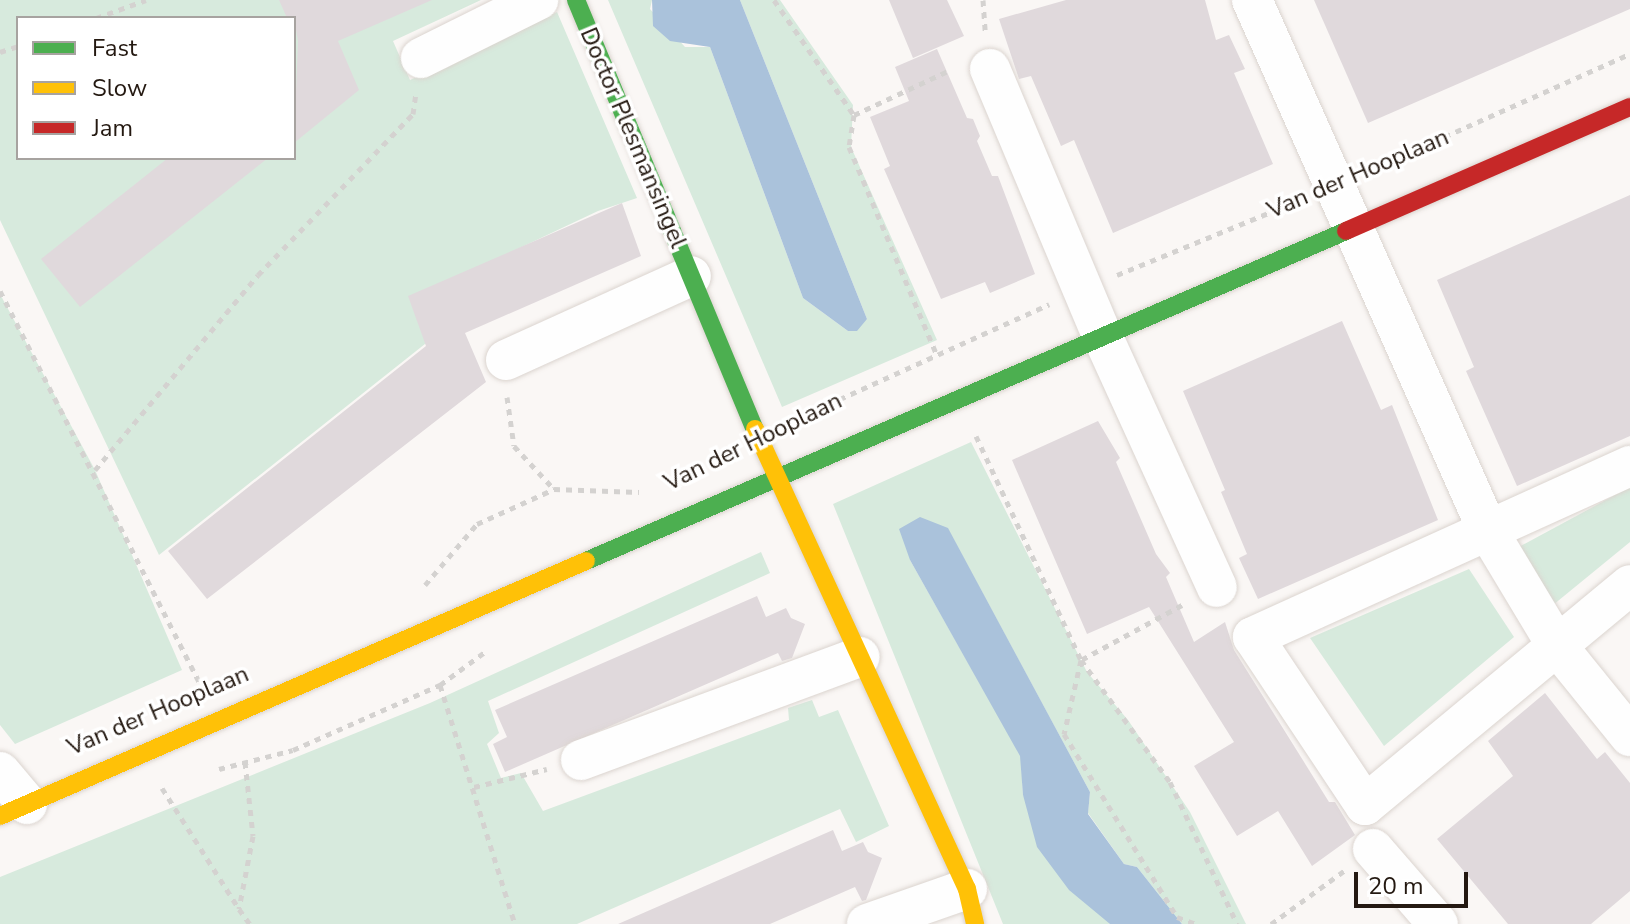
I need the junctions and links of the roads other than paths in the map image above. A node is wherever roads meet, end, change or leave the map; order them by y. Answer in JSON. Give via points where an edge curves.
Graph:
{"nodes":[{"id":1,"x":538,"y":0,"type":"edge"},
{"id":2,"x":576,"y":0,"type":"edge"},
{"id":3,"x":1252,"y":0,"type":"edge"},
{"id":4,"x":421,"y":58,"type":"road end"},
{"id":5,"x":975,"y":67,"type":"road end"},
{"id":6,"x":1630,"y":107,"type":"edge"},
{"id":7,"x":1351,"y":228,"type":"junction"},
{"id":8,"x":691,"y":276,"type":"junction"},
{"id":9,"x":1101,"y":333,"type":"junction"},
{"id":10,"x":506,"y":360,"type":"road end"},
{"id":11,"x":1630,"y":466,"type":"edge"},
{"id":12,"x":776,"y":478,"type":"junction"},
{"id":13,"x":1488,"y":531,"type":"junction"},
{"id":14,"x":1630,"y":585,"type":"edge"},
{"id":15,"x":1217,"y":587,"type":"road end"},
{"id":16,"x":1557,"y":646,"type":"junction"},
{"id":17,"x":860,"y":657,"type":"junction"},
{"id":18,"x":1630,"y":736,"type":"edge"},
{"id":19,"x":581,"y":760,"type":"road end"},
{"id":20,"x":0,"y":772,"type":"edge"},
{"id":21,"x":13,"y":810,"type":"edge"},
{"id":22,"x":1373,"y":849,"type":"road end"},
{"id":23,"x":971,"y":907,"type":"edge"},
{"id":24,"x":867,"y":924,"type":"edge"},
{"id":25,"x":1438,"y":924,"type":"edge"}],
"edges":[{"from":1,"to":4,"type":"street"},
{"from":2,"to":8,"type":"street","name":"Doctor Plesmansingel"},
{"from":3,"to":7,"type":"street"},
{"from":5,"to":9,"type":"street"},
{"from":6,"to":7,"type":"street","name":"Van der Hooplaan"},
{"from":7,"to":9,"type":"street","name":"Van der Hooplaan"},
{"from":7,"to":13,"type":"street"},
{"from":8,"to":10,"type":"street","name":"Doctor Plesmansingel"},
{"from":8,"to":12,"type":"street","name":"Doctor Plesmansingel"},
{"from":9,"to":12,"type":"street","name":"Van der Hooplaan"},
{"from":9,"to":15,"type":"street"},
{"from":11,"to":13,"type":"street"},
{"from":12,"to":17,"type":"street","name":"Doctor Plesmansingel"},
{"from":12,"to":21,"type":"street","name":"Van der Hooplaan"},
{"from":13,"to":16,"type":"street"},
{"from":13,"to":16,"type":"street","via":[[1253,637],[1365,805]]},
{"from":14,"to":16,"type":"street"},
{"from":16,"to":18,"type":"street"},
{"from":17,"to":19,"type":"street"},
{"from":17,"to":23,"type":"street","name":"Doctor Plesmansingel"},
{"from":20,"to":21,"type":"street"},
{"from":22,"to":25,"type":"street"},
{"from":23,"to":24,"type":"street","name":"Doctor Plesmansingel"}]}
